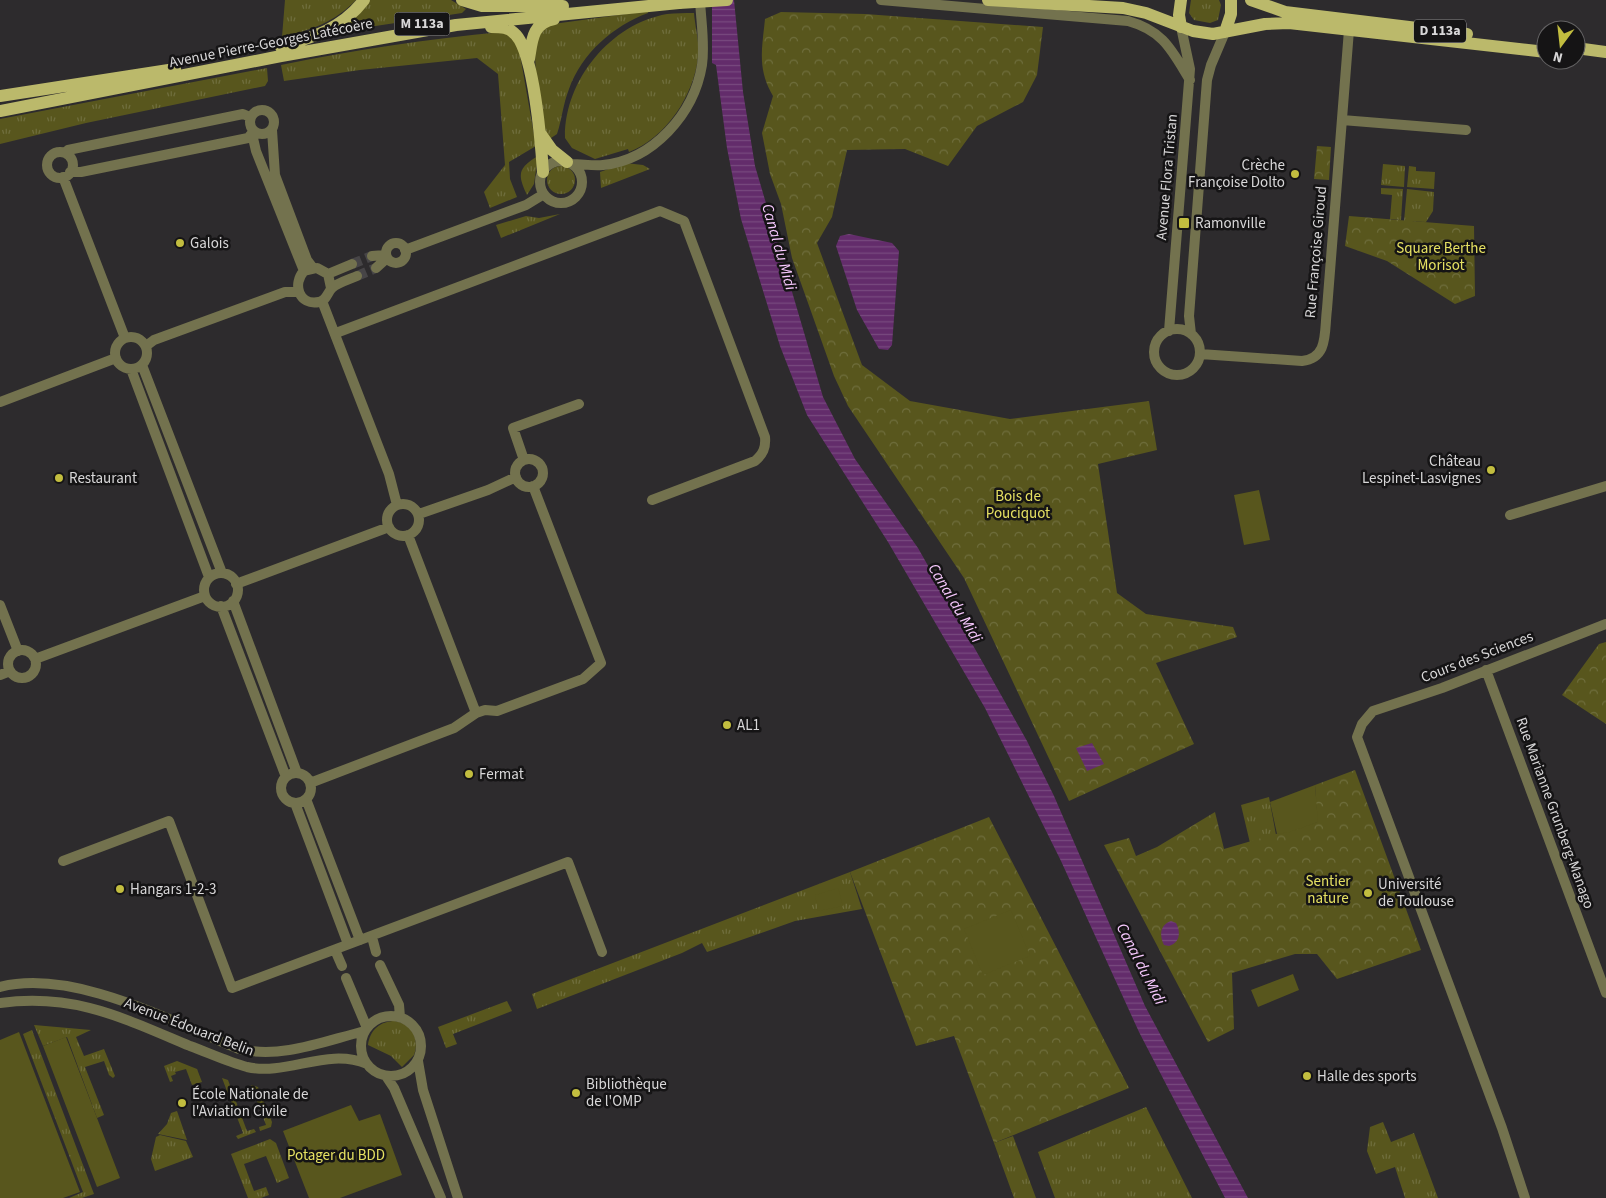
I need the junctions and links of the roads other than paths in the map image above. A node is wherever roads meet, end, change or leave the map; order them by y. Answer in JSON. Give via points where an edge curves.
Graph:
{"nodes":[{"id":1,"x":364,"y":0,"type":"edge"},
{"id":2,"x":462,"y":0,"type":"edge"},
{"id":3,"x":631,"y":0,"type":"edge"},
{"id":4,"x":700,"y":0,"type":"edge"},
{"id":5,"x":728,"y":0,"type":"edge"},
{"id":6,"x":881,"y":0,"type":"edge"},
{"id":7,"x":988,"y":0,"type":"edge"},
{"id":8,"x":1181,"y":0,"type":"edge"},
{"id":9,"x":1231,"y":0,"type":"edge"},
{"id":10,"x":1251,"y":0,"type":"edge"},
{"id":11,"x":563,"y":6,"type":"junction"},
{"id":12,"x":619,"y":8,"type":"junction"},
{"id":13,"x":1181,"y":27,"type":"junction"},
{"id":14,"x":1349,"y":30,"type":"junction"},
{"id":15,"x":1225,"y":32,"type":"junction"},
{"id":16,"x":387,"y":37,"type":"junction"},
{"id":17,"x":1536,"y":43,"type":"edge"},
{"id":18,"x":1586,"y":49,"type":"edge"},
{"id":19,"x":1536,"y":51,"type":"edge"},
{"id":20,"x":1606,"y":52,"type":"edge"},
{"id":21,"x":275,"y":53,"type":"junction"},
{"id":22,"x":1586,"y":57,"type":"edge"},
{"id":23,"x":1606,"y":60,"type":"edge"},
{"id":24,"x":529,"y":64,"type":"junction"},
{"id":25,"x":1190,"y":80,"type":"junction"},
{"id":26,"x":0,"y":96,"type":"edge"},
{"id":27,"x":0,"y":111,"type":"edge"},
{"id":28,"x":250,"y":117,"type":"junction"},
{"id":29,"x":1342,"y":120,"type":"junction"},
{"id":30,"x":272,"y":130,"type":"junction"},
{"id":31,"x":1466,"y":130,"type":"dead end"},
{"id":32,"x":539,"y":131,"type":"junction"},
{"id":33,"x":255,"y":132,"type":"junction"},
{"id":34,"x":65,"y":153,"type":"junction"},
{"id":35,"x":569,"y":163,"type":"junction"},
{"id":36,"x":604,"y":165,"type":"junction"},
{"id":37,"x":542,"y":172,"type":"junction"},
{"id":38,"x":67,"y":174,"type":"junction"},
{"id":39,"x":582,"y":182,"type":"junction"},
{"id":40,"x":544,"y":194,"type":"junction"},
{"id":41,"x":406,"y":250,"type":"junction"},
{"id":42,"x":372,"y":256,"type":"tunnel mouth"},
{"id":43,"x":386,"y":257,"type":"junction"},
{"id":44,"x":352,"y":264,"type":"tunnel mouth"},
{"id":45,"x":376,"y":268,"type":"tunnel mouth"},
{"id":46,"x":308,"y":270,"type":"junction"},
{"id":47,"x":328,"y":274,"type":"junction"},
{"id":48,"x":357,"y":276,"type":"tunnel mouth"},
{"id":49,"x":331,"y":288,"type":"junction"},
{"id":50,"x":298,"y":292,"type":"junction"},
{"id":51,"x":322,"y":301,"type":"junction"},
{"id":52,"x":1168,"y":330,"type":"junction"},
{"id":53,"x":336,"y":333,"type":"junction"},
{"id":54,"x":1191,"y":334,"type":"junction"},
{"id":55,"x":124,"y":338,"type":"junction"},
{"id":56,"x":146,"y":346,"type":"junction"},
{"id":57,"x":1200,"y":354,"type":"junction"},
{"id":58,"x":116,"y":358,"type":"junction"},
{"id":59,"x":142,"y":365,"type":"junction"},
{"id":60,"x":131,"y":369,"type":"junction"},
{"id":61,"x":0,"y":402,"type":"edge"},
{"id":62,"x":579,"y":404,"type":"dead end"},
{"id":63,"x":524,"y":460,"type":"junction"},
{"id":64,"x":516,"y":477,"type":"junction"},
{"id":65,"x":534,"y":486,"type":"junction"},
{"id":66,"x":1606,"y":486,"type":"edge"},
{"id":67,"x":652,"y":500,"type":"dead end"},
{"id":68,"x":397,"y":505,"type":"junction"},
{"id":69,"x":418,"y":514,"type":"junction"},
{"id":70,"x":1510,"y":515,"type":"dead end"},
{"id":71,"x":388,"y":526,"type":"junction"},
{"id":72,"x":408,"y":535,"type":"junction"},
{"id":73,"x":222,"y":573,"type":"junction"},
{"id":74,"x":209,"y":577,"type":"junction"},
{"id":75,"x":236,"y":584,"type":"junction"},
{"id":76,"x":205,"y":596,"type":"junction"},
{"id":77,"x":233,"y":601,"type":"junction"},
{"id":78,"x":0,"y":605,"type":"edge"},
{"id":79,"x":221,"y":606,"type":"junction"},
{"id":80,"x":1606,"y":624,"type":"edge"},
{"id":81,"x":18,"y":651,"type":"junction"},
{"id":82,"x":36,"y":660,"type":"junction"},
{"id":83,"x":1486,"y":670,"type":"junction"},
{"id":84,"x":5,"y":673,"type":"edge"},
{"id":85,"x":476,"y":712,"type":"junction"},
{"id":86,"x":297,"y":774,"type":"junction"},
{"id":87,"x":286,"y":777,"type":"junction"},
{"id":88,"x":310,"y":783,"type":"junction"},
{"id":89,"x":306,"y":799,"type":"junction"},
{"id":90,"x":295,"y":803,"type":"junction"},
{"id":91,"x":63,"y":861,"type":"dead end"},
{"id":92,"x":372,"y":937,"type":"junction"},
{"id":93,"x":360,"y":940,"type":"junction"},
{"id":94,"x":348,"y":944,"type":"junction"},
{"id":95,"x":335,"y":950,"type":"junction"},
{"id":96,"x":376,"y":952,"type":"dead end"},
{"id":97,"x":602,"y":952,"type":"dead end"},
{"id":98,"x":380,"y":965,"type":"dead end"},
{"id":99,"x":342,"y":966,"type":"dead end"},
{"id":100,"x":1601,"y":967,"type":"edge"},
{"id":101,"x":346,"y":978,"type":"dead end"},
{"id":102,"x":0,"y":987,"type":"edge"},
{"id":103,"x":1606,"y":993,"type":"edge"},
{"id":104,"x":0,"y":1003,"type":"edge"},
{"id":105,"x":400,"y":1017,"type":"junction"},
{"id":106,"x":366,"y":1029,"type":"junction"},
{"id":107,"x":418,"y":1062,"type":"junction"},
{"id":108,"x":367,"y":1064,"type":"junction"},
{"id":109,"x":386,"y":1076,"type":"junction"},
{"id":110,"x":441,"y":1198,"type":"edge"},
{"id":111,"x":458,"y":1198,"type":"edge"},
{"id":112,"x":1525,"y":1198,"type":"edge"}],
"edges":[{"from":1,"to":21,"type":"main road","via":[[333,29]]},
{"from":2,"to":11,"type":"main road","via":[[482,6]]},
{"from":3,"to":11,"type":"main road","name":"Avenue Pierre-Georges Latécoère","number":"M 113a"},
{"from":4,"to":36,"type":"street","via":[[702,65],[684,111],[660,140],[643,152]]},
{"from":5,"to":12,"type":"main road","name":"Avenue Pierre-Georges Latécoère","number":"M 113a","bridge":true},
{"from":6,"to":25,"type":"street","via":[[1091,16],[1135,23],[1165,41]]},
{"from":7,"to":13,"type":"main road","via":[[1123,8]]},
{"from":8,"to":13,"type":"main road"},
{"from":9,"to":15,"type":"main road","via":[[1231,14]]},
{"from":10,"to":17,"type":"main road","number":"D 113a","via":[[1285,12]]},
{"from":11,"to":21,"type":"main road","name":"Avenue Pierre-Georges Latécoère","number":"M 113a","via":[[399,27]]},
{"from":12,"to":16,"type":"main road","name":"Avenue Pierre-Georges Latécoère","number":"M 113a","via":[[456,25]]},
{"from":12,"to":24,"type":"main road","via":[[542,23],[532,36]]},
{"from":13,"to":15,"type":"main road","via":[[1206,34]]},
{"from":13,"to":25,"type":"street","name":"Avenue Flora Tristan"},
{"from":14,"to":15,"type":"main road","number":"D 113a","via":[[1273,23]]},
{"from":14,"to":19,"type":"main road","number":"D 113a"},
{"from":14,"to":29,"type":"street","name":"Rue Françoise Giroud"},
{"from":15,"to":54,"type":"street","via":[[1207,80],[1189,316]]},
{"from":16,"to":21,"type":"main road","name":"Avenue Pierre-Georges Latécoère","number":"M 113a"},
{"from":16,"to":24,"type":"main road","via":[[505,27],[519,39]]},
{"from":18,"to":20,"type":"main road"},
{"from":21,"to":26,"type":"main road","name":"Avenue Pierre-Georges Latécoère","number":"M 113a"},
{"from":21,"to":27,"type":"main road","name":"Avenue Pierre-Georges Latécoère","number":"M 113a"},
{"from":22,"to":23,"type":"main road"},
{"from":24,"to":32,"type":"main road"},
{"from":25,"to":52,"type":"street","name":"Avenue Flora Tristan"},
{"from":28,"to":30,"type":"street","via":[[258,110],[269,111],[275,122]]},
{"from":28,"to":33,"type":"street","via":[[250,125]]},
{"from":28,"to":34,"type":"street","via":[[243,114]]},
{"from":29,"to":31,"type":"street"},
{"from":29,"to":57,"type":"street","name":"Rue Françoise Giroud","via":[[1321,353],[1316,359],[1302,361]]},
{"from":30,"to":33,"type":"street","via":[[266,134]]},
{"from":30,"to":46,"type":"street","via":[[275,175]]},
{"from":32,"to":35,"type":"main road","via":[[552,150]]},
{"from":32,"to":37,"type":"main road"},
{"from":33,"to":38,"type":"street","via":[[248,138]]},
{"from":33,"to":46,"type":"street","via":[[256,151]]},
{"from":34,"to":38,"type":"street","via":[[72,163]]},
{"from":34,"to":38,"type":"street","via":[[54,154],[47,164],[52,174]]},
{"from":35,"to":36,"type":"street"},
{"from":35,"to":37,"type":"street","via":[[553,163]]},
{"from":35,"to":39,"type":"street","via":[[577,168]]},
{"from":36,"to":39,"type":"street"},
{"from":37,"to":40,"type":"street","via":[[540,183]]},
{"from":38,"to":55,"type":"street"},
{"from":39,"to":40,"type":"street","via":[[578,194],[568,202],[554,202]]},
{"from":40,"to":41,"type":"street","via":[[526,205]]},
{"from":41,"to":43,"type":"street","via":[[401,262],[392,263]]},
{"from":41,"to":43,"type":"street","via":[[401,244],[394,243],[388,246]]},
{"from":42,"to":43,"type":"street"},
{"from":43,"to":45,"type":"street"},
{"from":44,"to":47,"type":"street"},
{"from":46,"to":47,"type":"street","via":[[321,269]]},
{"from":46,"to":50,"type":"street","via":[[298,281]]},
{"from":47,"to":49,"type":"street"},
{"from":48,"to":49,"type":"street"},
{"from":49,"to":51,"type":"street"},
{"from":50,"to":51,"type":"street","via":[[311,302]]},
{"from":50,"to":56,"type":"street","via":[[285,292],[154,340]]},
{"from":51,"to":53,"type":"street"},
{"from":52,"to":54,"type":"street","via":[[1179,329]]},
{"from":52,"to":57,"type":"street","via":[[1154,347],[1155,360],[1161,368],[1170,374],[1182,374],[1194,367]]},
{"from":53,"to":67,"type":"street","via":[[660,211],[684,222],[766,446],[762,456],[755,461]]},
{"from":53,"to":68,"type":"street","via":[[389,474]]},
{"from":54,"to":57,"type":"street","via":[[1197,340]]},
{"from":55,"to":56,"type":"street","via":[[140,338]]},
{"from":55,"to":58,"type":"street","via":[[115,348]]},
{"from":56,"to":59,"type":"street","via":[[147,356]]},
{"from":58,"to":60,"type":"street","via":[[122,366]]},
{"from":58,"to":61,"type":"street"},
{"from":59,"to":60,"type":"street"},
{"from":59,"to":73,"type":"street"},
{"from":60,"to":74,"type":"street"},
{"from":62,"to":63,"type":"street","via":[[513,428]]},
{"from":63,"to":64,"type":"street","via":[[518,465]]},
{"from":63,"to":65,"type":"street","via":[[537,461],[542,468],[541,481]]},
{"from":64,"to":65,"type":"street","via":[[525,486]]},
{"from":64,"to":69,"type":"street"},
{"from":65,"to":85,"type":"street","via":[[601,663],[578,681],[497,711]]},
{"from":66,"to":70,"type":"street"},
{"from":68,"to":69,"type":"street","via":[[412,506]]},
{"from":68,"to":71,"type":"street","via":[[390,512]]},
{"from":69,"to":72,"type":"street","via":[[419,525]]},
{"from":71,"to":72,"type":"street","via":[[399,536]]},
{"from":71,"to":75,"type":"street"},
{"from":72,"to":85,"type":"street"},
{"from":73,"to":74,"type":"street"},
{"from":73,"to":75,"type":"street","via":[[231,576]]},
{"from":74,"to":76,"type":"street","via":[[204,586]]},
{"from":75,"to":77,"type":"street","via":[[237,593]]},
{"from":76,"to":79,"type":"street","via":[[211,604]]},
{"from":76,"to":82,"type":"street"},
{"from":77,"to":79,"type":"street"},
{"from":77,"to":86,"type":"street"},
{"from":78,"to":81,"type":"street"},
{"from":79,"to":87,"type":"street"},
{"from":80,"to":83,"type":"street","name":"Cours des Sciences"},
{"from":81,"to":82,"type":"street","via":[[30,653]]},
{"from":81,"to":84,"type":"street","via":[[10,657]]},
{"from":82,"to":84,"type":"street","via":[[36,668],[26,678]]},
{"from":83,"to":100,"type":"street","name":"Rue Marianne Grunberg-Manago"},
{"from":83,"to":112,"type":"street","name":"Cours des Sciences","via":[[1377,709],[1362,724],[1357,737]]},
{"from":85,"to":88,"type":"street","via":[[454,728]]},
{"from":86,"to":87,"type":"street"},
{"from":86,"to":88,"type":"street"},
{"from":87,"to":90,"type":"street","via":[[281,790],[286,799]]},
{"from":88,"to":89,"type":"street"},
{"from":89,"to":90,"type":"street"},
{"from":89,"to":93,"type":"street"},
{"from":90,"to":94,"type":"street"},
{"from":91,"to":95,"type":"street","via":[[169,821],[232,988]]},
{"from":92,"to":93,"type":"street"},
{"from":92,"to":96,"type":"street"},
{"from":92,"to":97,"type":"street","via":[[568,862]]},
{"from":93,"to":94,"type":"street"},
{"from":94,"to":95,"type":"street"},
{"from":95,"to":99,"type":"street"},
{"from":98,"to":105,"type":"street","via":[[399,1005]]},
{"from":100,"to":103,"type":"street","name":"Rue Marianne Grunberg-Manago"},
{"from":101,"to":106,"type":"street"},
{"from":102,"to":106,"type":"street","name":"Avenue Édouard Belin","via":[[16,983],[43,983],[83,990],[120,1001],[239,1050],[256,1053],[277,1053]]},
{"from":104,"to":108,"type":"street","name":"Avenue Édouard Belin","via":[[54,1001],[97,1008],[248,1067],[274,1068],[345,1057]]},
{"from":105,"to":106,"type":"street","via":[[382,1017]]},
{"from":105,"to":107,"type":"street","via":[[418,1032],[422,1047]]},
{"from":106,"to":108,"type":"street","via":[[361,1048]]},
{"from":107,"to":109,"type":"street","via":[[401,1075]]},
{"from":107,"to":111,"type":"street","via":[[423,1090]]},
{"from":108,"to":109,"type":"street"},
{"from":109,"to":110,"type":"street"}]}
